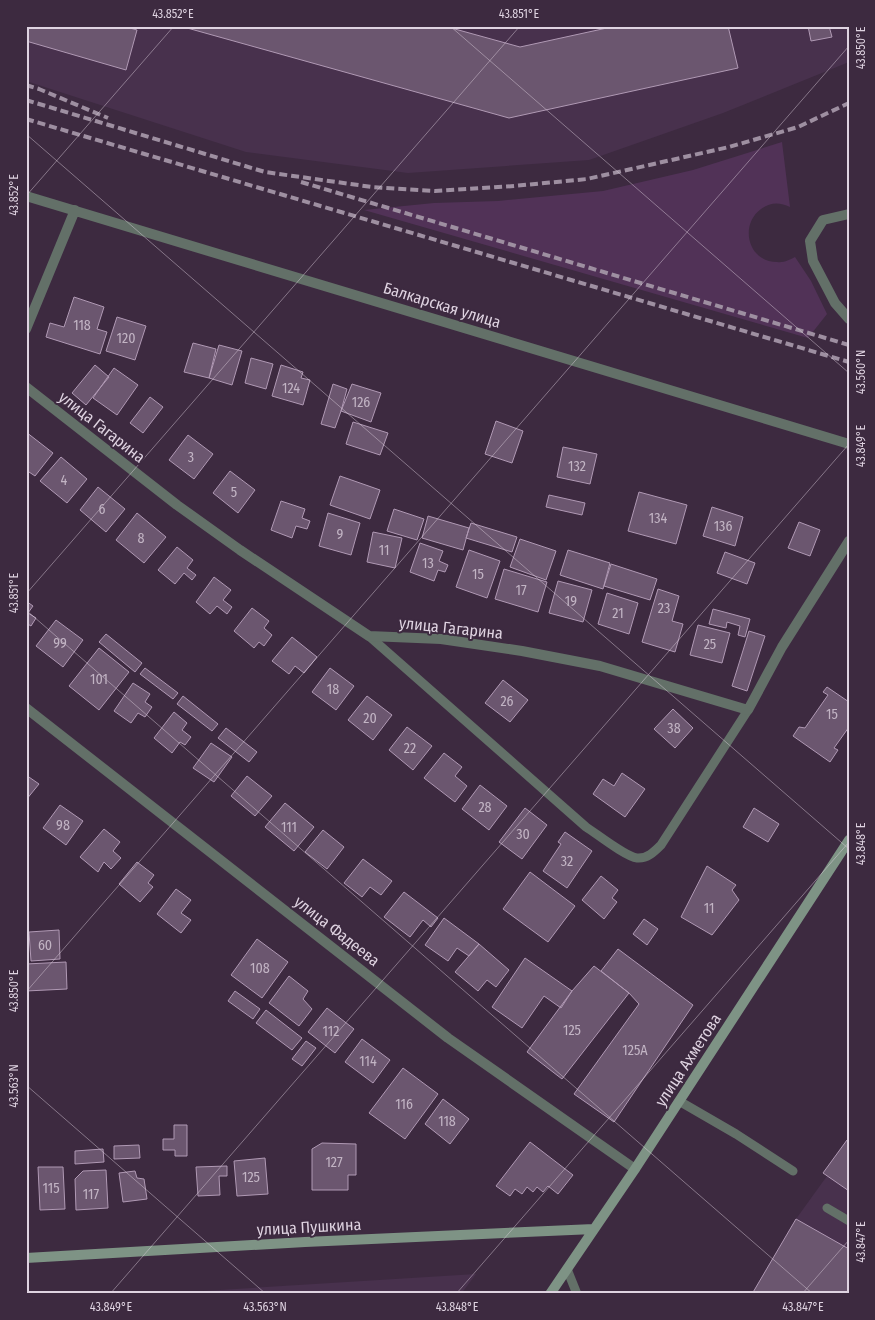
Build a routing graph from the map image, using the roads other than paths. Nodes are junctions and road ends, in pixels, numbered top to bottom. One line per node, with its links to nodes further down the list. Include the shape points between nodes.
1 (26, 196): 2 (street, Балкарская улица)
2 (75, 210): 5 (street); 7 (street, Балкарская улица)
3 (849, 214): 4 (street, via 823,220 810,241 813,261 835,303)
4 (849, 319)
5 (26, 329)
6 (26, 387): 9 (street, улица Гагарина, via 177,505)
7 (849, 444)
8 (849, 541): 11 (street, via 782,647)
9 (370, 636): 11 (street, улица Гагарина, via 441,639 590,664); 11 (lane, via 586,827 637,858 650,855 660,846)
10 (26, 708): 14 (street, улица Фадеева, via 448,1038)
11 (748, 710)
12 (849, 840): 13 (street, улица Ахметова)
13 (678, 1101): 14 (street, улица Ахметова); 15 (lane)
14 (635, 1169): 18 (street, улица Ахметова)
15 (793, 1171)
16 (827, 1208): 17 (lane)
17 (849, 1221)
18 (594, 1229): 19 (street, улица Пушкина); 20 (street, улица Ахметова)
19 (26, 1258)
20 (567, 1269): 21 (street, улица Ахметова); 22 (lane)
21 (550, 1294)
22 (577, 1294)

